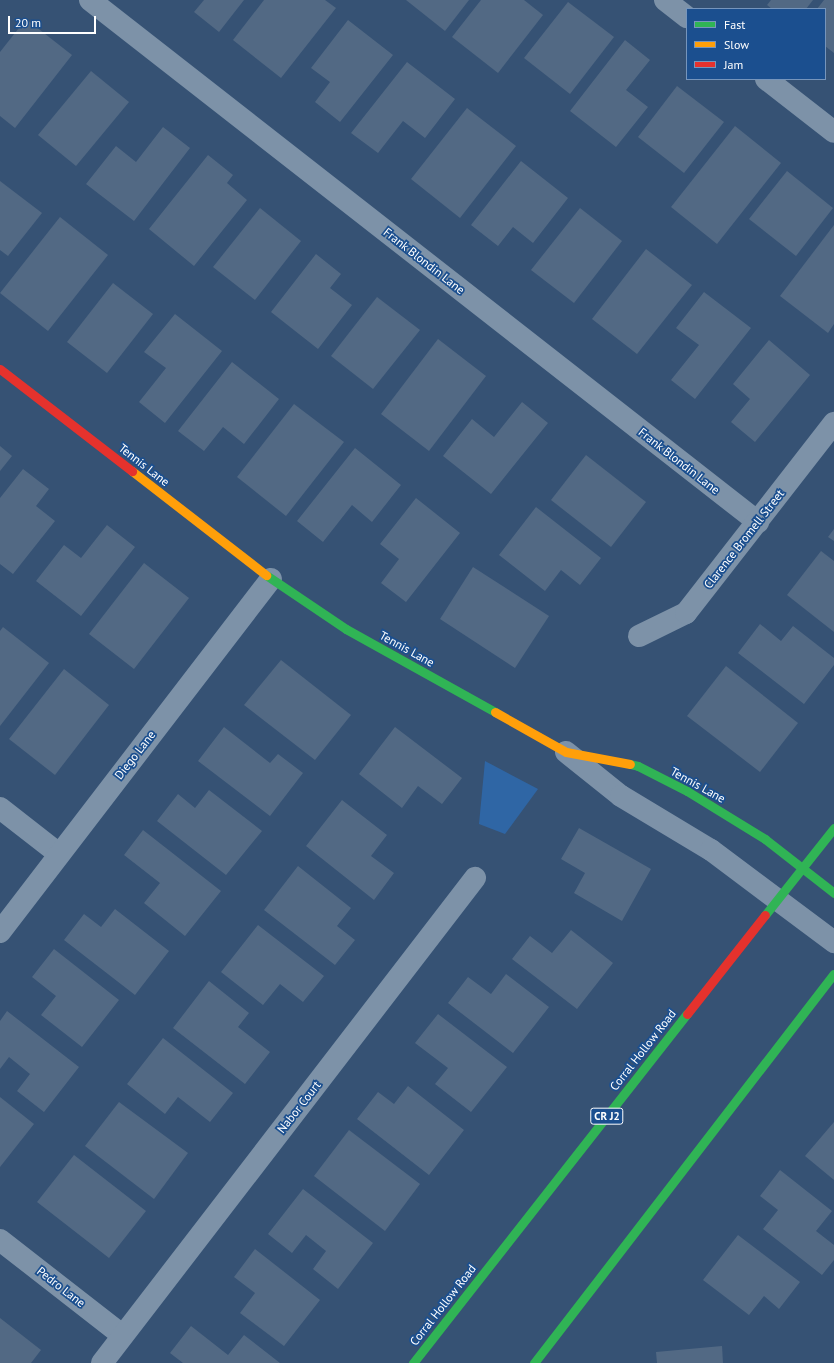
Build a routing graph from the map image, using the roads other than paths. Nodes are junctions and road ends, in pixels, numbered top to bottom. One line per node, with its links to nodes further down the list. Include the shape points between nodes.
1 (90, 0): 8 (street, Frank Blondin Lane)
2 (666, 0): 3 (street)
3 (686, 16)
4 (767, 80): 5 (street)
5 (834, 132)
6 (0, 369): 9 (main road, Tennis Lane)
7 (834, 423): 8 (street, Clarence Bromell Street)
8 (758, 522): 10 (street, Clarence Bromell Street, via 686,613)
9 (271, 579): 11 (main road, Tennis Lane, via 346,629); 14 (street, Diego Lane)
10 (639, 636)
11 (566, 752): 15 (main road, Tennis Lane, via 638,766 734,819); 18 (street, via 621,796 711,850)
12 (0, 808): 14 (street)
13 (834, 828): 15 (main road, Corral Hollow Road / CR J2)
14 (59, 854): 19 (street, Diego Lane)
15 (802, 869): 17 (main road, Tennis Lane); 18 (main road, Corral Hollow Road / CR J2)
16 (475, 878): 23 (street, Nabor Court)
17 (834, 893)
18 (778, 899): 20 (street); 25 (main road, Corral Hollow Road / CR J2)
19 (0, 932)
20 (834, 942)
21 (834, 974): 26 (main road)
22 (0, 1240): 23 (street, Pedro Lane)
23 (122, 1335): 24 (street, Nabor Court)
24 (102, 1363)
25 (412, 1363)
26 (534, 1363)

